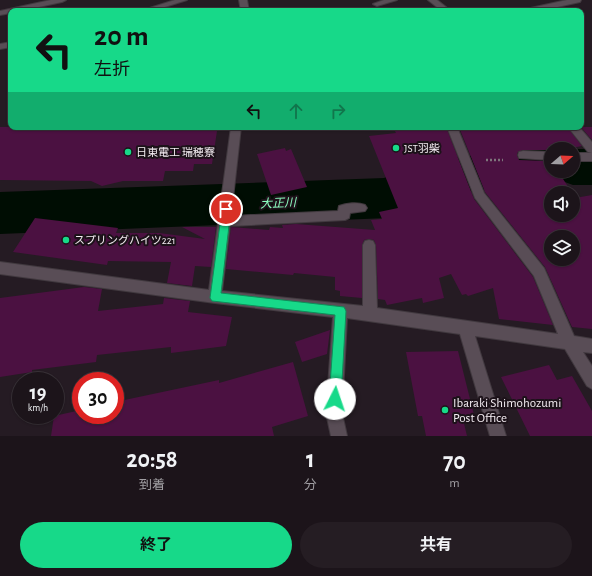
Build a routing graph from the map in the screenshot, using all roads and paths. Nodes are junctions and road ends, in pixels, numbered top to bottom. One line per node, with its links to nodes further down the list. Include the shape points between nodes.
1 (62, 0): 7 (street)
2 (183, 0): 8 (street)
3 (393, 0): 6 (street)
4 (432, 0): 9 (street)
5 (577, 0): 10 (street)
6 (377, 4)
7 (24, 8)
8 (155, 8)
9 (443, 8)
10 (542, 8)
11 (236, 130): 21 (street)
12 (453, 130): 19 (street)
13 (576, 130): 14 (street)
14 (592, 149)
15 (523, 155): 16 (street); 19 (path, via 522,159)
16 (544, 156)
17 (580, 157): 18 (street)
18 (592, 157)
19 (466, 163): 28 (street, via 479,195 539,272)
20 (361, 208): 21 (street, via 343,209 345,215)
21 (225, 221): 24 (street)
22 (369, 245): 26 (street)
23 (0, 268): 24 (street)
24 (215, 298): 25 (street)
25 (340, 311): 26 (street); 31 (street, via 334,413)
26 (370, 314): 27 (street)
27 (465, 327): 28 (street); 32 (street)
28 (569, 342): 29 (street); 30 (street)
29 (592, 346)
30 (592, 381)
31 (339, 436)
32 (498, 436)

